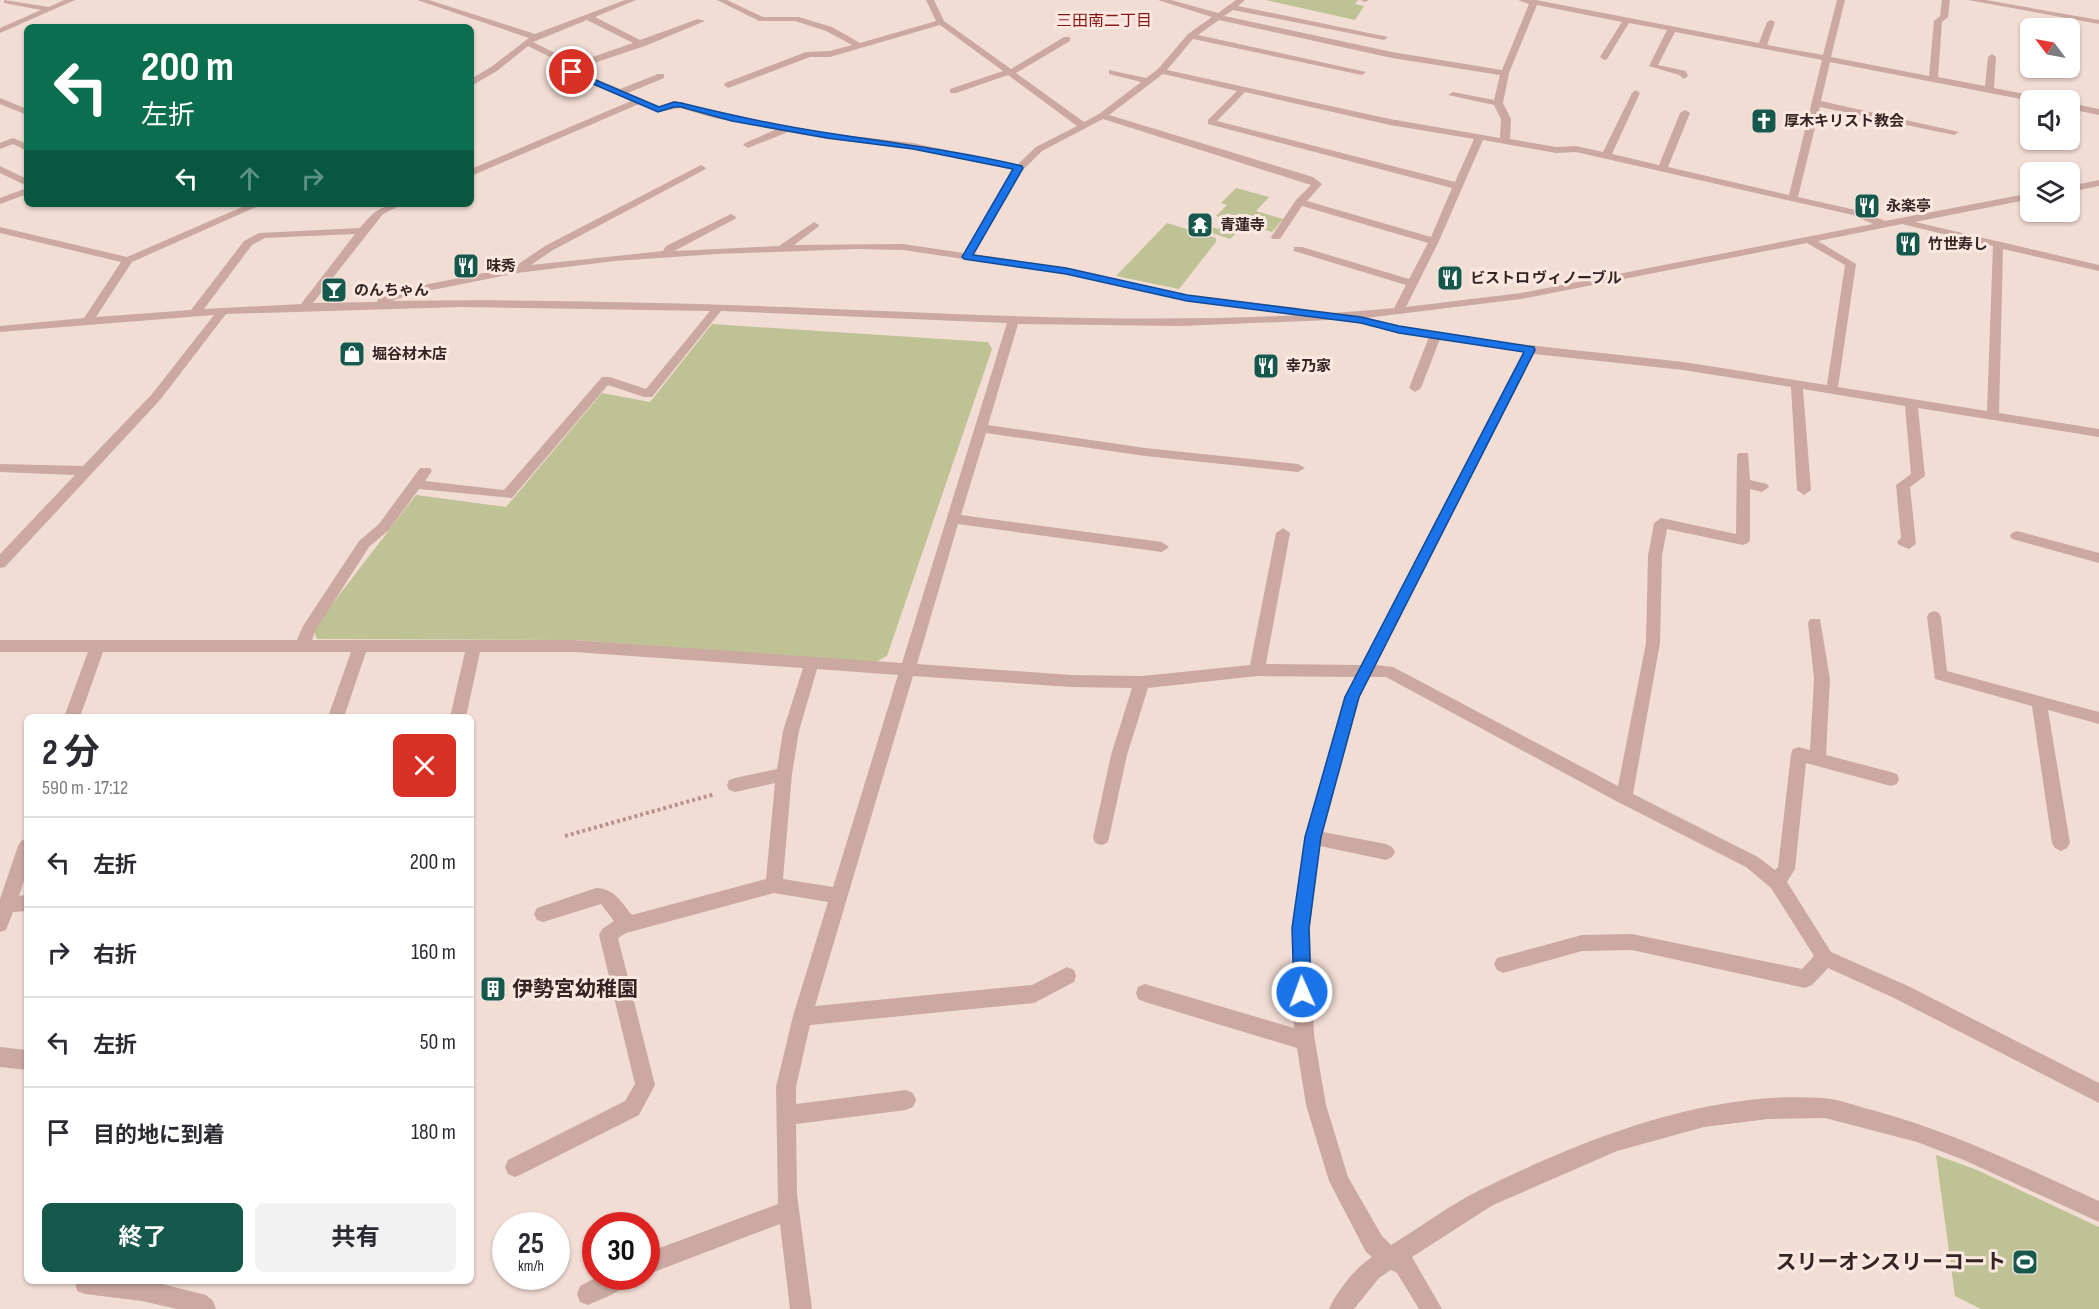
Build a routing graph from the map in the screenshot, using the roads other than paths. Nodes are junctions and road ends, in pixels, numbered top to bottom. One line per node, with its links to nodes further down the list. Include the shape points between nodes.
1 (70, 0): 16 (street)
2 (421, 0): 32 (street)
3 (632, 0): 18 (street)
4 (721, 0): 25 (street, via 762,19 796,19)
5 (930, 0): 22 (street)
6 (1162, 0): 19 (street)
7 (1241, 0): 15 (street)
8 (1522, 0): 14 (street)
9 (1582, 0): 17 (street)
10 (1841, 0): 38 (street)
11 (1946, 0): 47 (street, via 1944,17 1938,21)
12 (1972, 0): 24 (street)
13 (7, 1): 16 (street)
14 (1534, 2): 17 (street); 44 (street)
15 (1232, 7): 19 (street); 30 (street, via 1332,31)
16 (49, 9): 27 (street)
17 (1579, 11): 20 (street)
18 (588, 17): 32 (street); 33 (street)
19 (1218, 17): 29 (street); 44 (street, via 1392,55)
20 (1627, 20): 26 (street); 36 (street)
21 (701, 21): 33 (street)
22 (941, 22): 34 (street); 41 (street)
23 (1771, 22): 35 (street)
24 (2097, 23)
25 (821, 26): 28 (street); 34 (street)
26 (1672, 29): 35 (street); 46 (street, via 1653,66)
27 (0, 31)
28 (811, 32)
29 (1191, 36): 40 (street); 43 (street, via 1276,58)
30 (1384, 37)
31 (1067, 39): 41 (street)
32 (532, 40): 39 (street); 48 (street)
33 (642, 44): 39 (street)
34 (858, 45): 50 (street, via 828,56 809,54)
35 (1762, 46): 38 (street)
36 (1604, 57)
37 (1992, 57): 52 (street)
38 (1826, 59): 47 (street); 61 (street)
39 (575, 66): 54 (street, via 572,72)
40 (1161, 71): 49 (street); 51 (street)
41 (1009, 72): 53 (street); 67 (street)
42 (1112, 72): 49 (street)
43 (1362, 72)
44 (1505, 73): 60 (street)
45 (661, 76): 54 (street)
46 (1684, 76)
47 (1933, 80): 52 (street)
48 (474, 81)
49 (1147, 81): 66 (street)
50 (728, 85)
51 (1244, 88): 71 (street); 85 (street, via 1211,122)
52 (1989, 90): 57 (street)
53 (953, 91)
54 (619, 93): 59 (street)
55 (1636, 93): 77 (street)
56 (1454, 95): 60 (street)
57 (2020, 96)
58 (0, 100): 63 (street)
59 (638, 101): 68 (street, via 658,110 674,104); 82 (street)
60 (1498, 102): 73 (street, via 1506,119)
61 (1816, 103): 69 (street, via 1905,125); 88 (street)
62 (2080, 108): 65 (street)
63 (24, 111)
64 (1685, 112): 80 (street)
65 (2099, 112)
66 (1102, 116): 67 (street); 91 (street, via 1317,184)
67 (1083, 126): 79 (street, via 1039,149)
68 (788, 128): 74 (street); 79 (street, via 913,146)
69 (1954, 132)
70 (24, 137): 72 (street)
71 (1479, 138): 73 (street); 85 (street)
72 (14, 141): 75 (street); 76 (street)
73 (1505, 142): 77 (street)
74 (748, 145)
75 (0, 146)
76 (24, 146)
77 (1607, 155): 80 (street)
78 (701, 168): 110 (street, via 549,248)
79 (1019, 168): 107 (street)
80 (1662, 168): 88 (street)
81 (0, 169): 83 (street)
82 (474, 172)
83 (24, 181)
84 (2099, 183): 86 (street)
85 (1456, 186): 102 (street)
86 (2080, 187)
87 (24, 191): 90 (street)
88 (1793, 198): 97 (street, via 1856,213)
89 (2020, 198): 95 (street)
90 (0, 201)
91 (1300, 202): 100 (street); 102 (street)
92 (251, 207): 108 (street)
93 (391, 207): 99 (street, via 379,212)
94 (731, 217): 106 (street, via 670,248)
95 (1901, 221): 97 (street); 103 (street)
96 (814, 225): 104 (street)
97 (1885, 225): 101 (street)
98 (0, 230): 108 (street)
99 (363, 231): 113 (street); 117 (street, via 263,235 248,243)
100 (1276, 237)
101 (1809, 240): 116 (street, via 1521,296); 126 (street, via 1851,264)
102 (1434, 241): 111 (street)
103 (1998, 244): 109 (street); 128 (street)
104 (783, 248): 106 (street); 107 (street, via 903,247)
105 (1299, 249): 111 (street)
106 (667, 255): 110 (street)
107 (967, 257): 118 (street, via 1066,271 1187,298)
108 (128, 260): 120 (street)
109 (2099, 268)
110 (517, 270): 112 (street, via 409,291)
111 (1413, 284): 116 (street)
112 (374, 305): 113 (street); 114 (street)
113 (304, 307): 115 (street)
114 (718, 308): 119 (street); 137 (street, via 648,394 606,380 507,495)
115 (222, 312): 117 (street); 134 (street, via 156,397)
116 (1398, 312): 118 (street)
117 (194, 314): 120 (street)
118 (1329, 317): 119 (street, via 1203,322); 122 (street)
119 (1014, 319): 129 (street)
120 (88, 321): 121 (street)
121 (0, 329)
122 (1436, 334): 123 (street); 125 (street)
123 (1530, 350): 124 (street); 159 (street)
124 (1797, 383): 126 (street); 139 (street)
125 (1415, 388)
126 (1832, 389): 127 (street)
127 (1911, 402): 128 (street); 144 (street, via 1918,476 1903,485 1909,544)
128 (1993, 415): 130 (street)
129 (981, 428): 133 (street, via 1145,452); 140 (street)
130 (2099, 433)
131 (1743, 456): 136 (street)
132 (0, 468): 134 (street)
133 (1298, 468)
134 (86, 471): 148 (street)
135 (425, 471): 137 (street)
136 (1743, 483): 138 (street); 143 (street)
137 (414, 484): 152 (street, via 384,527 364,544 308,630)
138 (1762, 487)
139 (1804, 490)
140 (954, 519): 146 (street); 157 (street)
141 (1283, 533): 158 (street)
142 (2017, 536): 147 (street)
143 (1743, 540): 145 (street); 170 (street, via 1661,523 1655,556 1653,643)
144 (1904, 542)
145 (1759, 544)
146 (1162, 547)
147 (2099, 558)
148 (0, 563)
149 (1934, 617): 161 (street, via 1940,675)
150 (1815, 623): 166 (street, via 1822,679)
151 (0, 646): 153 (street)
152 (302, 646): 153 (street); 154 (street)
153 (97, 647): 162 (street)
154 (360, 647): 155 (street); 163 (street)
155 (474, 647): 156 (street, via 574,646); 164 (street)
156 (812, 662): 157 (street); 167 (street, via 791,732)
157 (908, 669): 160 (street); 178 (street)
158 (1257, 670): 159 (street); 160 (street)
159 (1367, 671): 170 (street, via 1388,671); 171 (street, via 1352,697)
160 (1142, 682): 172 (street, via 1119,755)
161 (2039, 703): 165 (street); 173 (street)
162 (73, 714)
163 (337, 714)
164 (459, 714)
165 (2099, 718)
166 (1818, 758): 168 (street); 176 (street, via 1799,754 1786,869)
167 (784, 774): 169 (street); 177 (street)
168 (1891, 778)
169 (735, 785)
170 (1624, 797): 176 (street, via 1752,861)
171 (1313, 837): 174 (street); 189 (street, via 1300,928)
172 (1101, 838)
173 (2061, 843)
174 (1386, 852)
175 (24, 854): 180 (street)
176 (1777, 882): 184 (street)
177 (774, 885): 178 (street); 183 (street)
178 (839, 896): 188 (street)
179 (24, 903): 180 (street)
180 (6, 905): 182 (street)
181 (543, 914): 183 (street, via 604,896)
182 (0, 924)
183 (628, 924): 195 (street, via 608,935 645,1085 632,1108)
184 (1825, 958): 185 (street, via 1805,979 1632,942 1582,943); 192 (street, via 1901,992)
185 (1503, 964)
186 (1067, 976): 188 (street, via 1034,994)
187 (1145, 993): 189 (street)
188 (802, 1016): 194 (street, via 786,1087)
189 (1305, 1041): 199 (street, via 1316,1104 1339,1181 1374,1245)
190 (0, 1057): 191 (street)
191 (24, 1059)
192 (2099, 1093)
193 (906, 1100): 194 (street)
194 (787, 1115): 196 (street)
195 (515, 1167)
196 (789, 1210): 198 (street); 204 (street)
197 (2099, 1212): 199 (street, via 1917,1132 1825,1108 1768,1109 1704,1117 1616,1141 1486,1198)
198 (660, 1257)
199 (1389, 1257): 205 (street, via 1371,1270); 206 (street, via 1405,1265)
200 (93, 1284): 203 (street, via 142,1290 198,1303)
201 (596, 1290): 202 (street)
202 (588, 1294)
203 (205, 1309)
204 (801, 1309)
205 (1340, 1309)
206 (1431, 1309)

